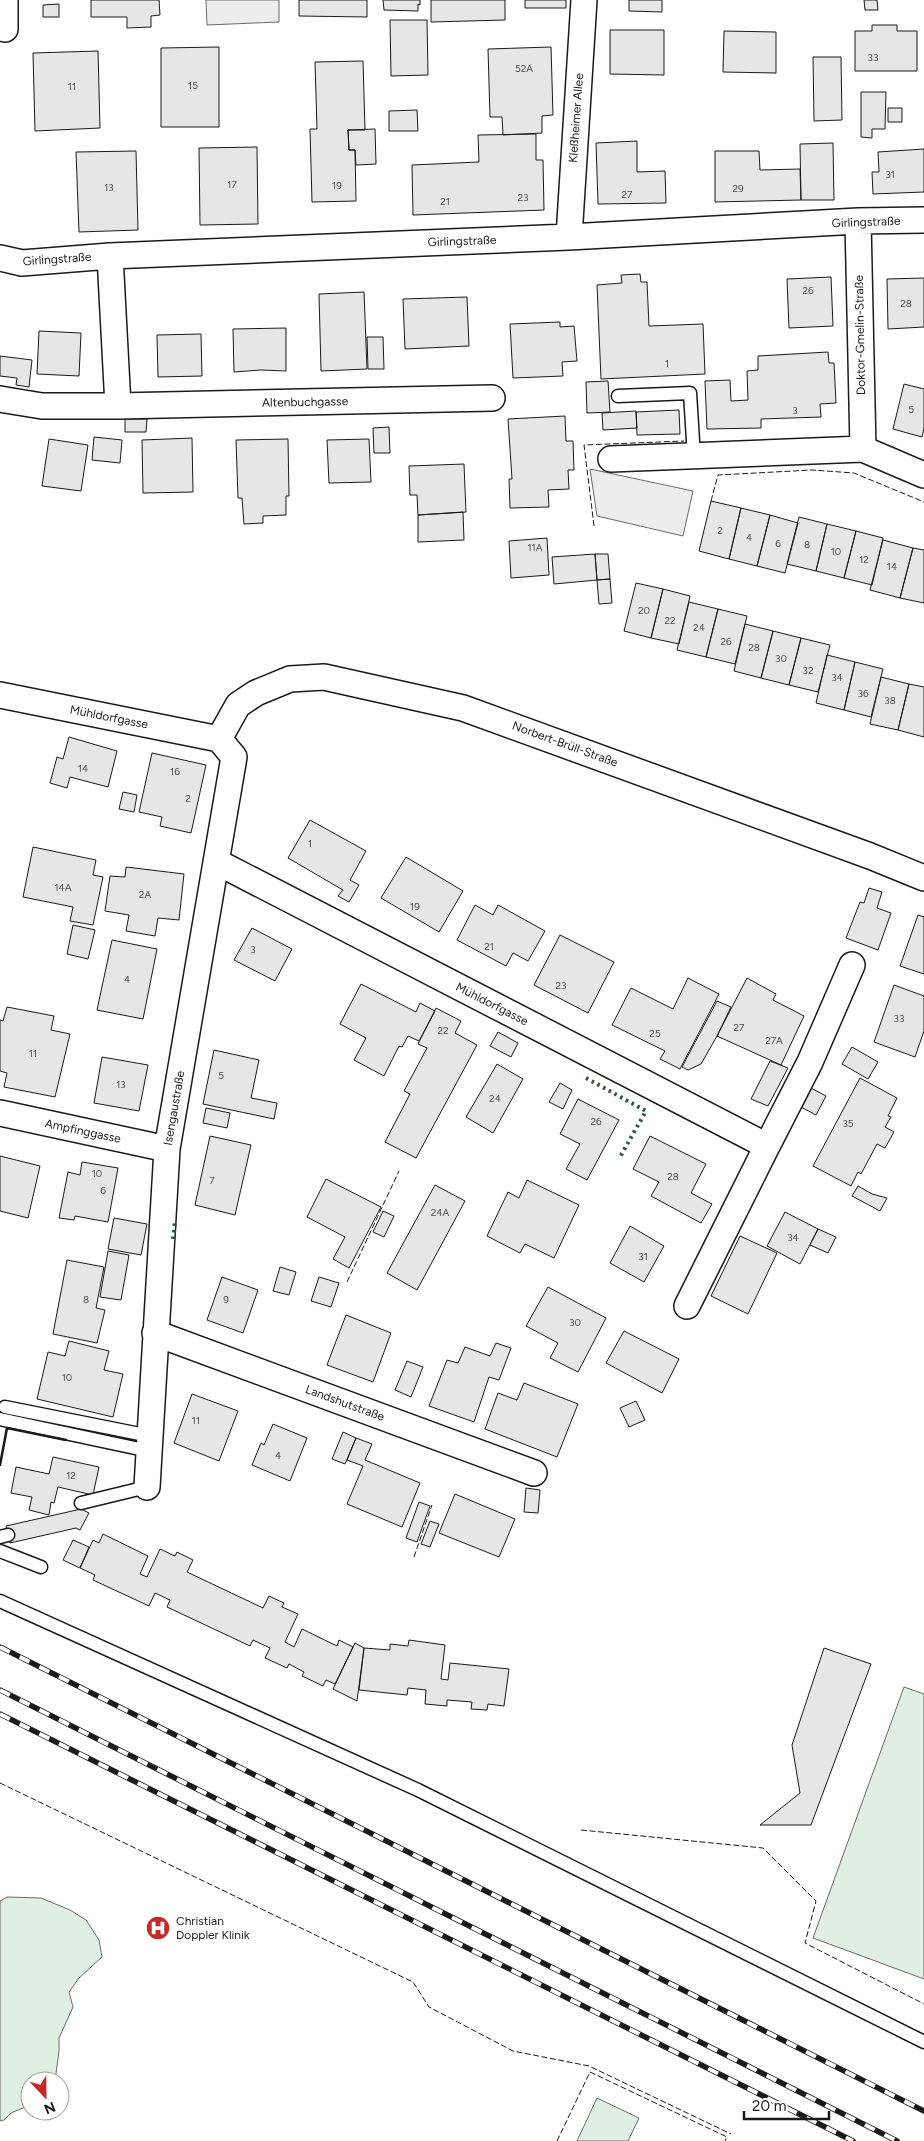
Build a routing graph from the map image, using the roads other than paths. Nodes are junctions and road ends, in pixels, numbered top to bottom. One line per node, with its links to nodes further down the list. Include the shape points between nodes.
1 (5, 0): 3 (street)
2 (584, 0): 6 (street, Kleßheimer Allee)
3 (6, 29)
4 (924, 220): 5 (street, Girlingstraße)
5 (858, 221): 6 (street, Girlingstraße); 13 (street, Doktor-Gmelin-Straße)
6 (569, 237): 7 (street, Girlingstraße)
7 (110, 256): 8 (street, Girlingstraße, via 22,263); 12 (street)
8 (0, 258)
9 (618, 396): 14 (lane, via 690,393)
10 (492, 398): 12 (street, Altenbuchgasse)
11 (0, 399): 12 (street, Altenbuchgasse, via 42,406)
12 (118, 406)
13 (863, 449): 14 (street); 16 (street)
14 (694, 457): 15 (street)
15 (611, 459)
16 (924, 475)
17 (0, 695): 18 (street, Mühldorfgasse)
18 (219, 739): 19 (street, Isengaustraße, via 234,758); 20 (street, Norbert-Brüll-Straße, via 238,705 256,693 290,679 324,676 464,708)
19 (217, 862): 23 (street, Mühldorfgasse); 24 (street, Isengaustraße)
20 (924, 878)
21 (852, 965): 23 (street, via 810,1062)
22 (0, 1113): 24 (street, Ampfinggasse)
23 (767, 1146): 25 (street)
24 (167, 1149): 26 (street, Isengaustraße)
25 (687, 1306)
26 (155, 1333): 28 (street, Isengaustraße); 29 (street, Landshutstraße)
27 (3, 1413): 28 (lane)
28 (150, 1444): 30 (street, Isengaustraße)
29 (534, 1473)
30 (147, 1486): 31 (lane)
31 (81, 1503)
32 (0, 1551): 33 (lane)
33 (41, 1567)
34 (0, 1601): 35 (lane, via 418,1790)
35 (924, 2042)

